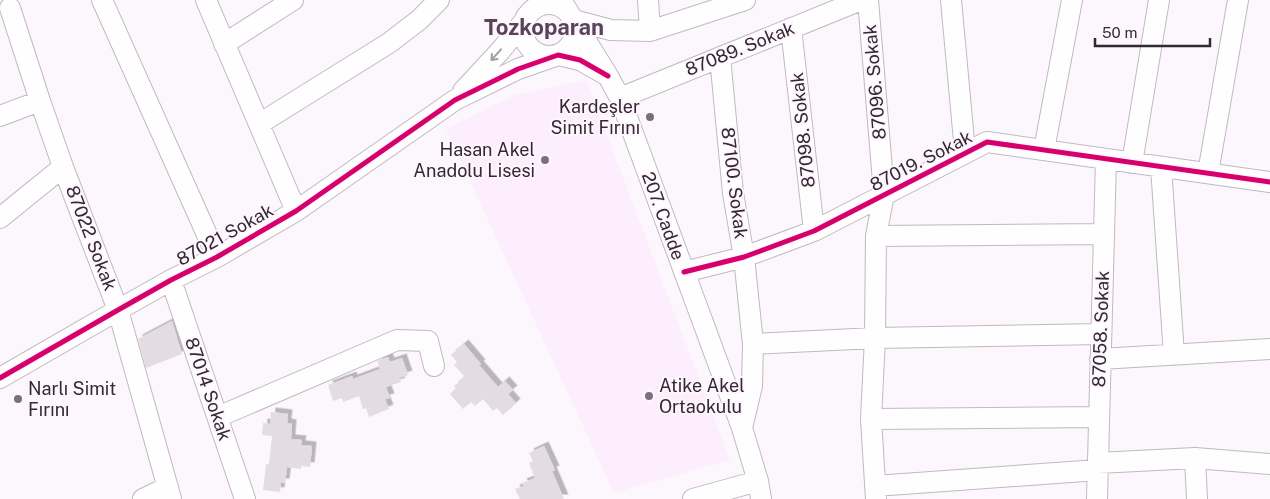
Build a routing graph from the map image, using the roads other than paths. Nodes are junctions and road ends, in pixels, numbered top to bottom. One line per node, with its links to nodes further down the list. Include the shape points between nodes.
1 (102, 0): 44 (street)
2 (206, 0): 21 (street)
3 (293, 0): 21 (street)
4 (439, 0): 29 (street, via 389,43)
5 (532, 0): 17 (street)
6 (561, 0): 18 (street)
7 (648, 0): 20 (street)
8 (745, 0): 15 (street)
9 (861, 0): 19 (street, 87089. Sokak)
10 (868, 0): 38 (street, 87096. Sokak)
11 (951, 0): 31 (street)
12 (1072, 0): 30 (street)
13 (1159, 0): 33 (street)
14 (1238, 0): 36 (street)
15 (713, 5): 20 (street)
16 (10, 6): 27 (street, 87022 Sokak)
17 (525, 20): 18 (street, via 536,8 553,5 562,7); 22 (street, via 523,28 527,45 541,55); 26 (street, one-way to 26)
18 (573, 20): 20 (street, via 612,30); 22 (street, via 575,37 571,45); 24 (street, 207. Cadde)
19 (792, 28): 23 (street, 87089. Sokak); 41 (street, 87098. Sokak)
20 (650, 31)
21 (224, 44): 29 (street)
22 (558, 55): 24 (street, via 580,60); 26 (street, via 518,69)
23 (720, 58): 25 (street, 87089. Sokak); 45 (street, 87100. Sokak, via 733,193)
24 (608, 76): 25 (street, 207. Cadde)
25 (620, 98): 46 (street, 207. Cadde)
26 (455, 100): 39 (street, 87021 Sokak)
27 (40, 101): 28 (street); 34 (street, 87022 Sokak)
28 (0, 116)
29 (259, 124): 39 (street)
30 (1044, 150): 31 (street, 87019. Sokak, via 987,142); 32 (street, 87019. Sokak)
31 (965, 152): 38 (street, 87019. Sokak)
32 (1106, 159): 33 (street, 87019. Sokak); 42 (street, 87058. Sokak)
33 (1132, 163): 35 (street, 87019. Sokak)
34 (64, 167): 40 (street); 48 (street, 87022 Sokak)
35 (1161, 167): 36 (street, 87019. Sokak); 53 (street)
36 (1208, 173): 37 (street, 87019. Sokak)
37 (1270, 182)
38 (884, 194): 41 (street, 87019. Sokak); 43 (street, 87096. Sokak)
39 (296, 211): 44 (street, 87021 Sokak)
40 (0, 218)
41 (814, 231): 45 (street, 87019. Sokak)
42 (1104, 234): 43 (street); 49 (street, 87058. Sokak)
43 (876, 236): 50 (street, 87096. Sokak)
44 (217, 257): 47 (street, 87021 Sokak)
45 (744, 257): 46 (street, 87019. Sokak); 51 (street, 87100. Sokak)
46 (684, 272): 60 (street, 207. Cadde)
47 (171, 280): 48 (street, 87021 Sokak); 57 (street, 87014 Sokak)
48 (118, 310): 56 (street, 87021 Sokak); 66 (street, 87022 Sokak)
49 (1101, 334): 50 (street); 54 (street, 87058. Sokak)
50 (875, 338): 51 (street); 59 (street, 87096. Sokak)
51 (753, 344): 60 (street, 87100. Sokak, via 752,386)
52 (1270, 349): 53 (street)
53 (1174, 355): 54 (street)
54 (1100, 359): 58 (street, 87058. Sokak)
55 (434, 366): 57 (street, via 428,341 397,340)
56 (0, 378)
57 (217, 416): 68 (street, 87014 Sokak)
58 (1099, 417): 59 (street); 63 (street, 87058. Sokak)
59 (871, 419): 65 (street, 87096. Sokak)
60 (742, 428): 64 (street, 207. Cadde)
61 (1195, 458): 62 (street); 63 (street); 71 (street)
62 (1270, 464)
63 (1098, 466): 65 (street); 70 (street, 87058. Sokak)
64 (760, 490): 69 (street)
65 (875, 492)
66 (170, 493): 67 (street)
67 (143, 499)
68 (245, 499)
69 (693, 499)
70 (1097, 499)
71 (1197, 499)

